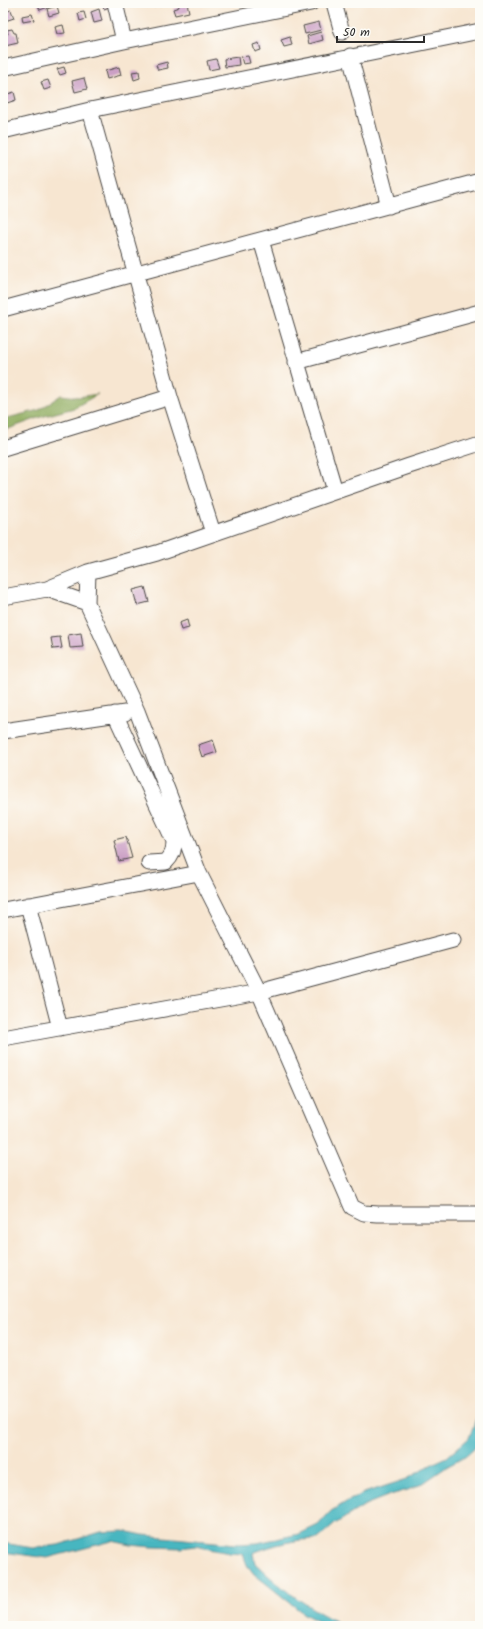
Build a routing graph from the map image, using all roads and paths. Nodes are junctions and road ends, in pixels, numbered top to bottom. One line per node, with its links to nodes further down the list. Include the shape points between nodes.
1 (115, 3): 6 (street)
2 (311, 3): 6 (street)
3 (336, 3): 5 (street)
4 (480, 31): 7 (street)
5 (342, 32)
6 (124, 41): 8 (street)
7 (350, 56): 9 (street); 12 (street)
8 (3, 68)
9 (90, 110): 10 (street); 14 (street)
10 (3, 131)
11 (480, 181): 12 (street)
12 (389, 206): 13 (street)
13 (260, 240): 14 (street); 17 (street)
14 (136, 274): 15 (street); 18 (street)
15 (3, 309)
16 (480, 312): 17 (street)
17 (296, 362): 21 (street)
18 (170, 398): 20 (street); 22 (street)
19 (480, 443): 21 (street)
20 (3, 448)
21 (335, 491): 22 (street)
22 (213, 533): 23 (street, via 157,553)
23 (88, 572): 24 (street); 26 (street)
24 (47, 588): 25 (street); 26 (street)
25 (3, 597)
26 (87, 602): 27 (street)
27 (137, 711): 28 (street); 31 (street)
28 (115, 714): 29 (street); 30 (street, via 174,841 174,849 166,862)
29 (3, 731)
30 (149, 863)
31 (199, 873): 32 (street); 35 (street)
32 (28, 906): 33 (street); 36 (street)
33 (3, 910)
34 (453, 940): 35 (street)
35 (259, 992): 36 (street); 38 (street, via 352,1207 364,1213 378,1214)
36 (60, 1028): 37 (street)
37 (3, 1038)
38 (480, 1214)

